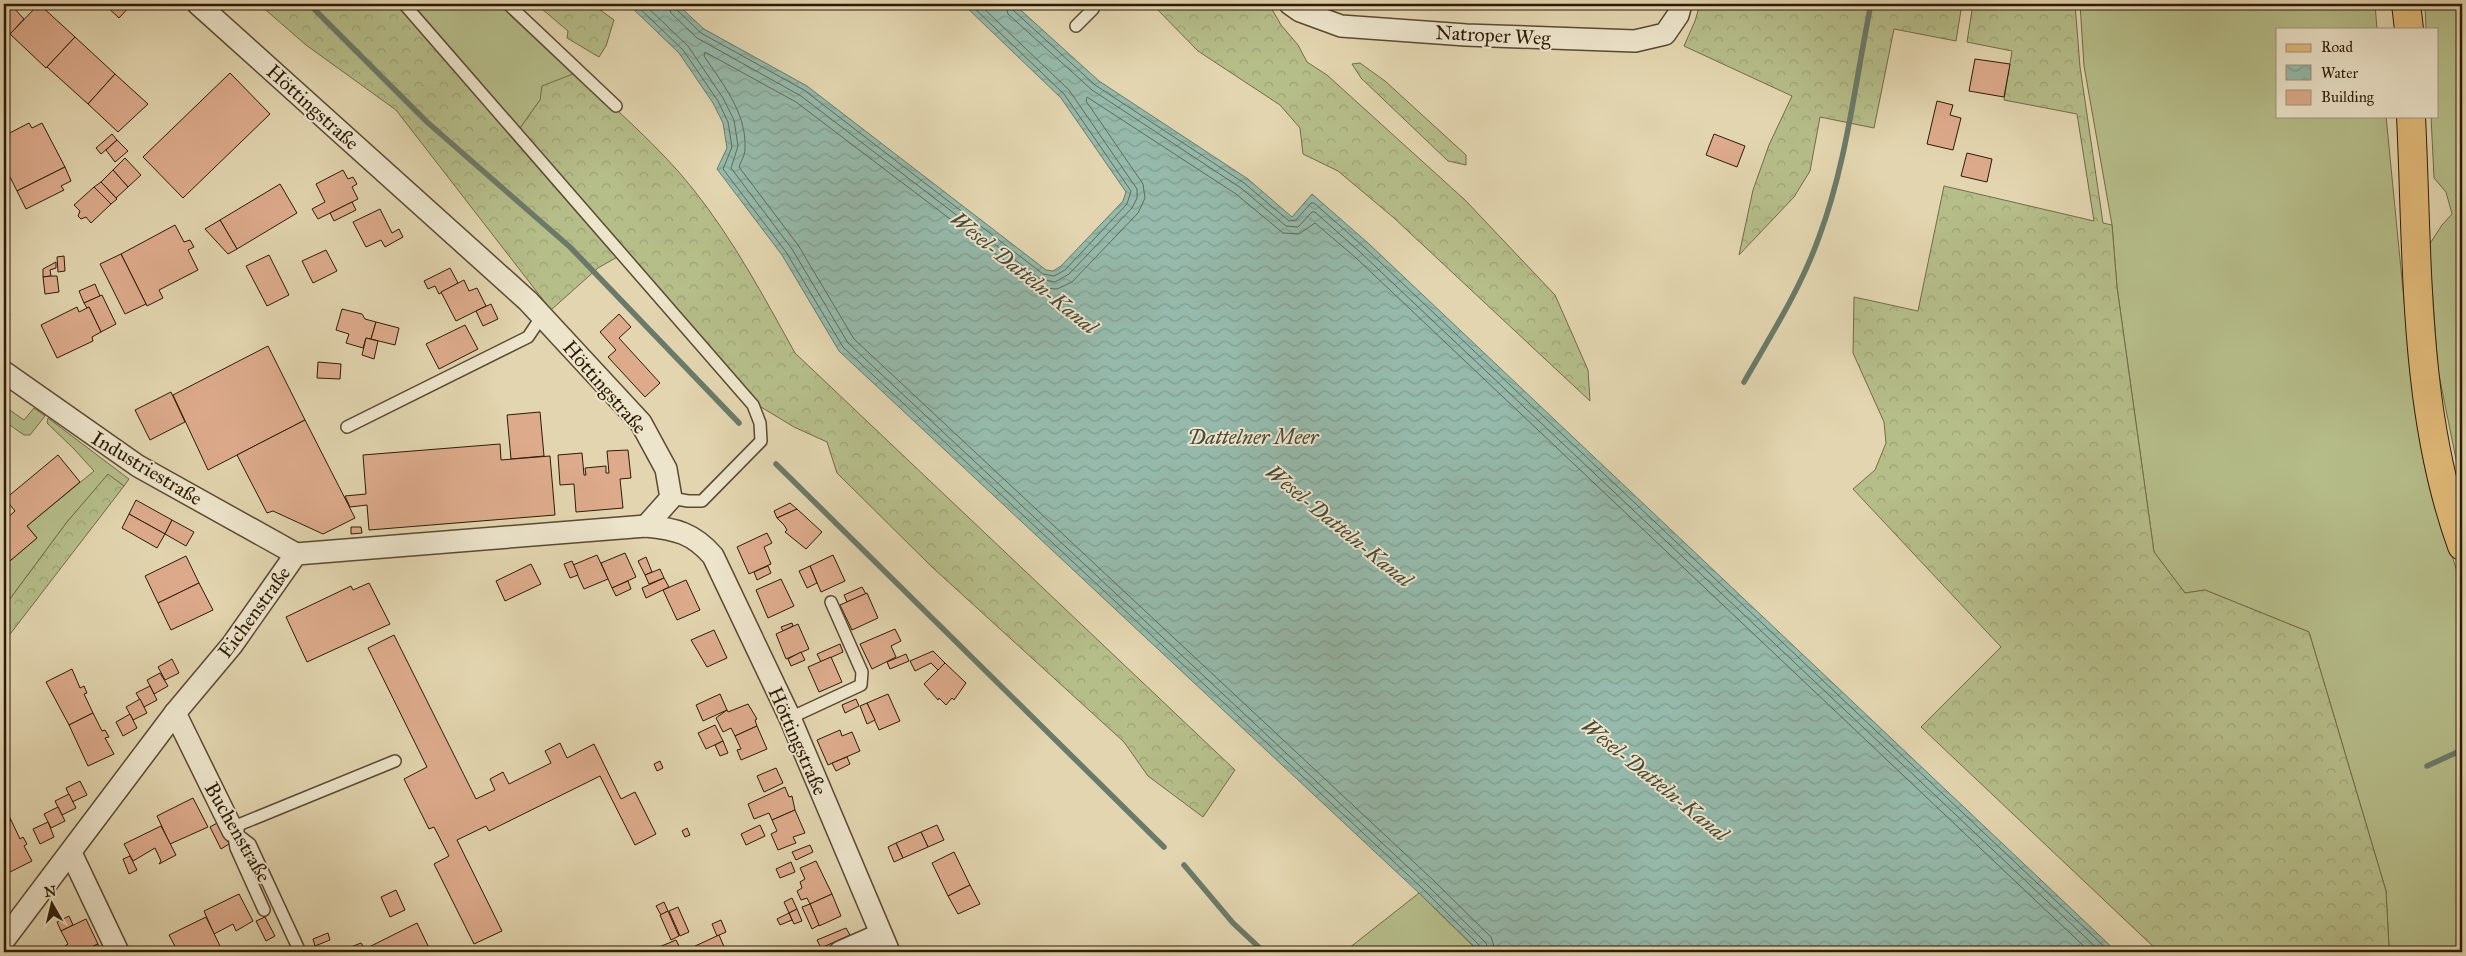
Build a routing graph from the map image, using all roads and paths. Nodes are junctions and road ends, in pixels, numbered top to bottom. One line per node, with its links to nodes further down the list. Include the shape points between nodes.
1 (198, 4): 12 (street, Höttingstraße)
2 (404, 4): 15 (lane, via 753,405 762,441 702,501)
3 (508, 4): 10 (lane)
4 (1088, 4): 8 (lane, via 1093,9)
5 (1290, 4): 6 (street, Natroper Weg, via 1341,26 1466,35 1635,41 1666,34)
6 (1681, 4)
7 (2406, 4): 9 (main road)
8 (1076, 26)
9 (2409, 28)
10 (616, 106)
11 (2410, 118): 17 (main road, via 2423,375 2436,458)
12 (542, 316): 14 (lane, via 528,337); 15 (street, Höttingstraße, via 641,423 666,469)
13 (4, 372): 18 (street, Industriestraße, via 138,466)
14 (347, 427)
15 (671, 498): 16 (street)
16 (646, 526): 18 (street, Eichenstraße); 21 (street, Höttingstraße, via 673,529 700,541 713,556)
17 (2462, 546)
18 (296, 554): 20 (street, Eichenstraße, via 232,644)
19 (832, 602): 21 (lane, via 862,672 861,685)
20 (175, 713): 23 (street, Buchenstraße); 24 (street, Eichenstraße)
21 (790, 718): 27 (street, Höttingstraße)
22 (395, 762): 23 (lane)
23 (232, 829): 25 (lane, via 236,848); 30 (lane, Buchenstraße, via 250,844)
24 (71, 853): 26 (street, Eichenstraße); 29 (street)
25 (264, 910)
26 (4, 940): 28 (street, Eichenstraße)
27 (885, 943): 31 (street)
28 (10, 952)
29 (118, 952)
30 (300, 952)
31 (840, 952)

